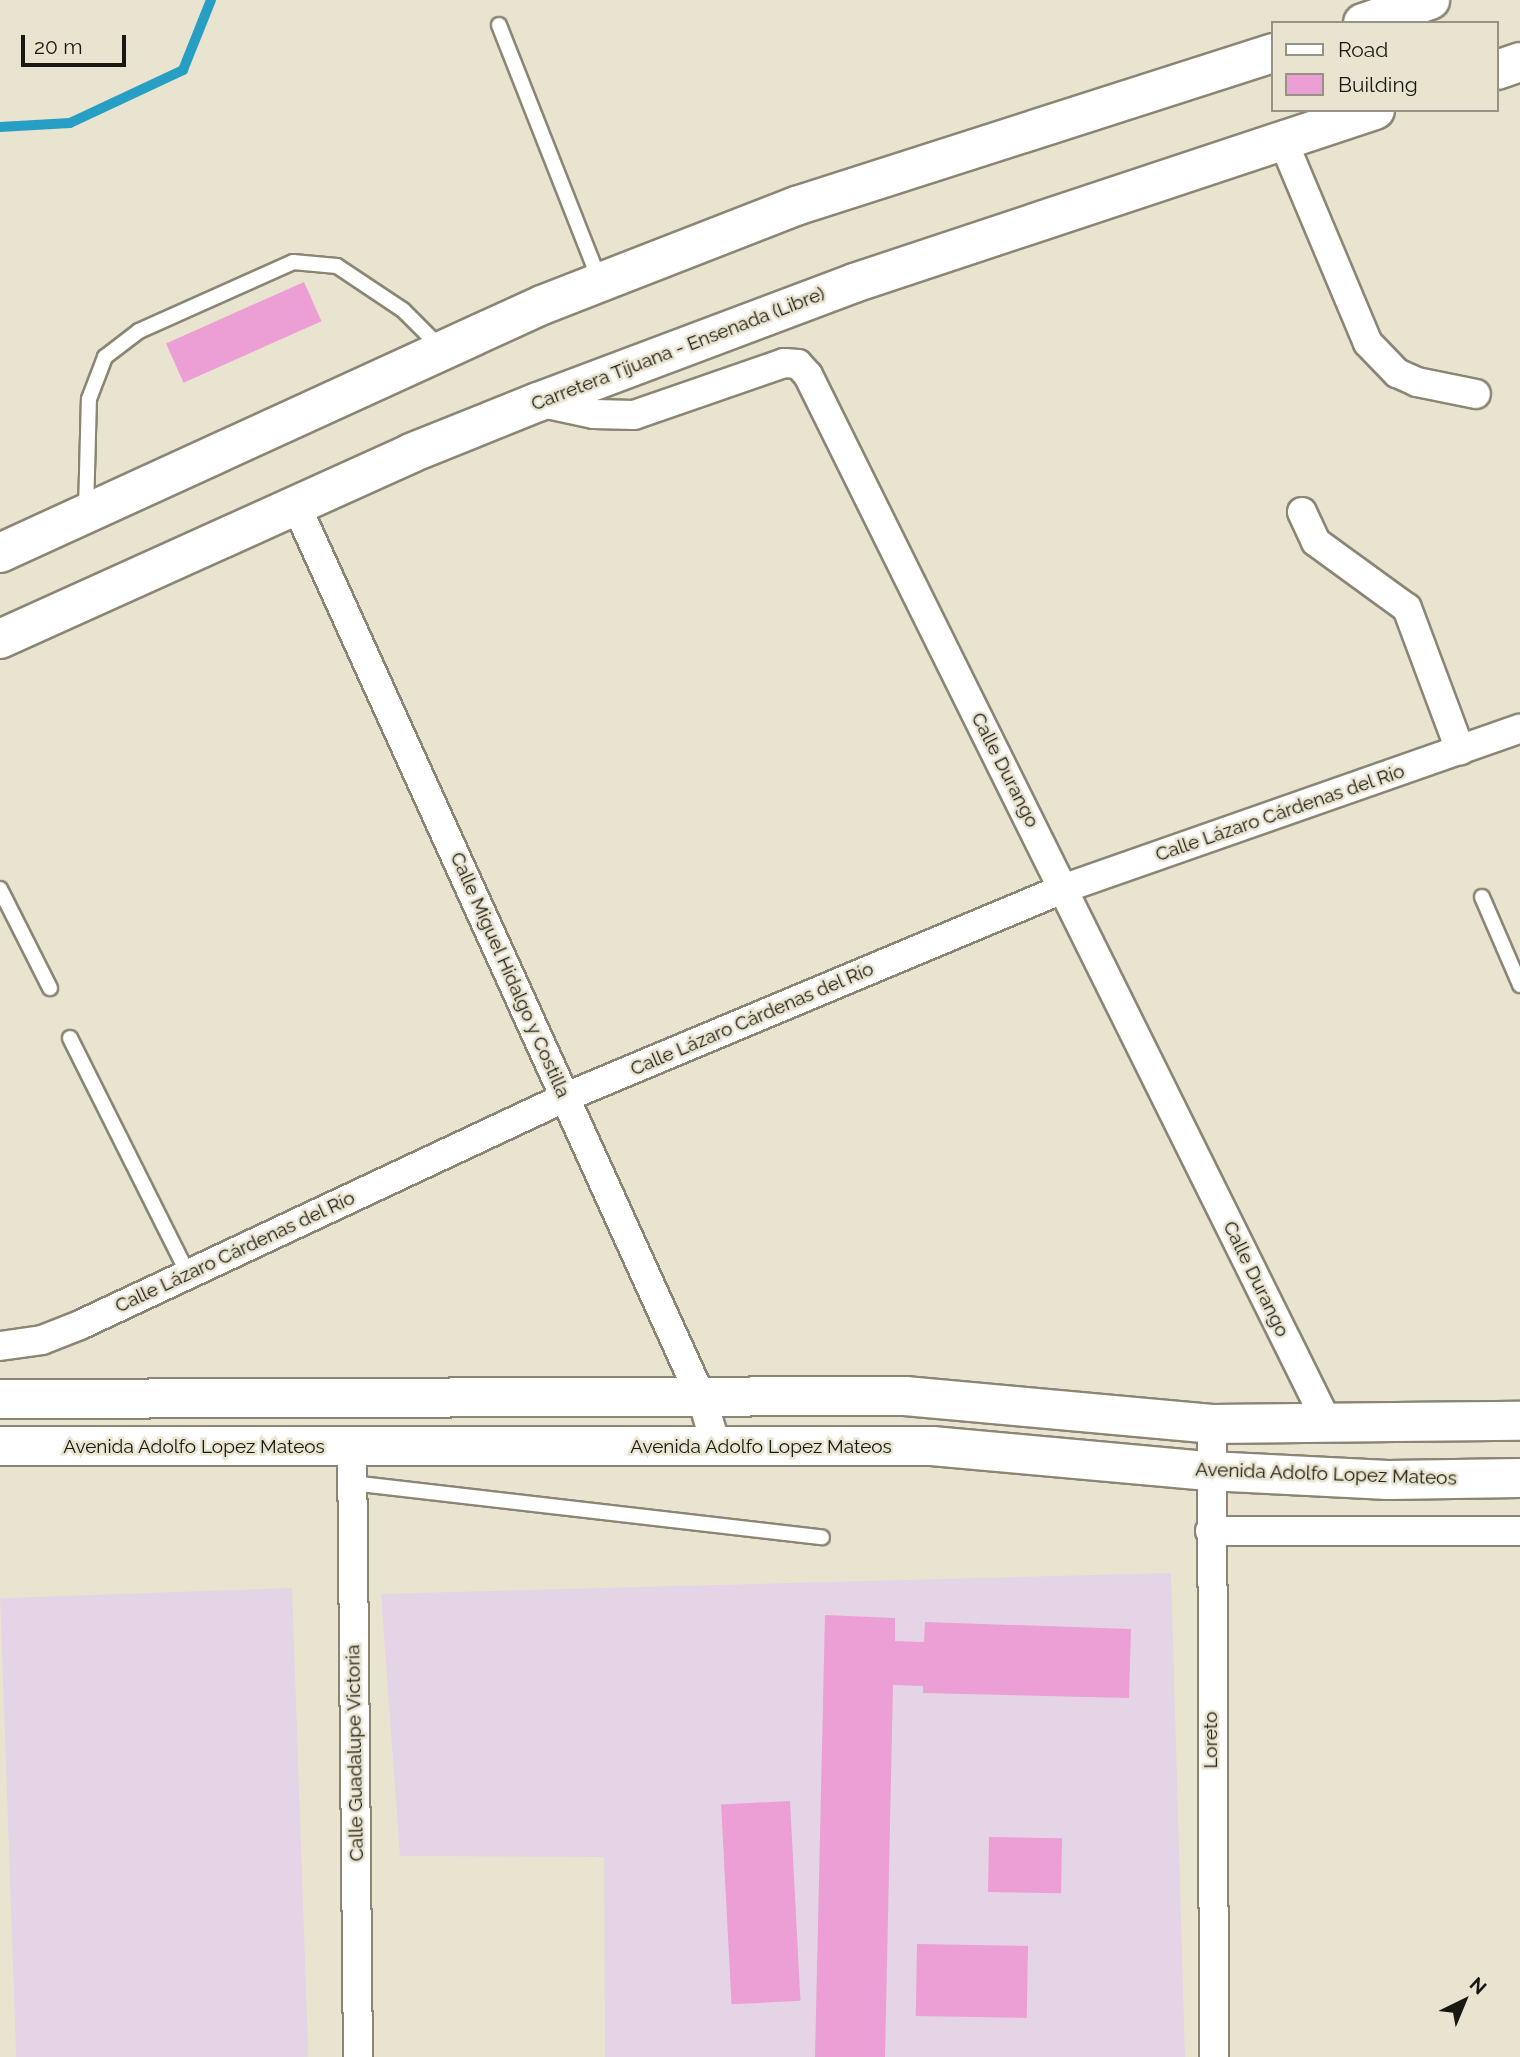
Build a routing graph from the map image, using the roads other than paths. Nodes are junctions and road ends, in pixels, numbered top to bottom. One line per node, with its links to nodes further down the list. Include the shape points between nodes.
1 (1430, 0): 2 (main road)
2 (1369, 21)
3 (499, 25): 9 (lane)
4 (1272, 53): 9 (main road, via 796,206)
5 (1520, 62): 6 (main road)
6 (1499, 69)
7 (1369, 112): 8 (main road, Carretera Tijuana - Ensenada (Libre))
8 (1283, 141): 11 (street, via 1368,343 1407,378); 12 (main road, Carretera Tijuana - Ensenada (Libre), via 854,283)
9 (600, 282): 10 (main road)
10 (443, 350): 15 (main road); 15 (lane, via 403,310 337,266 293,262 139,331 105,357 89,400)
11 (1476, 394)
12 (538, 402): 13 (main road, Carretera Tijuana - Ensenada (Libre)); 20 (street, Calle Durango, via 594,414 634,415 784,363 798,364)
13 (296, 505): 17 (main road, Carretera Tijuana - Ensenada (Libre)); 26 (street, Calle Miguel Hidalgo y Costilla)
14 (1302, 512): 19 (street, via 1315,542 1407,608)
15 (86, 513): 16 (main road)
16 (0, 553)
17 (0, 639)
18 (1520, 729): 19 (street, Calle Lázaro Cárdenas del Río)
19 (1460, 750): 20 (street, Calle Lázaro Cárdenas del Río)
20 (1065, 888): 26 (street, Calle Lázaro Cárdenas del Río); 32 (street, Calle Durango)
21 (0, 889): 24 (lane)
22 (1482, 897): 23 (lane)
23 (1520, 985)
24 (50, 989)
25 (70, 1038): 27 (lane)
26 (566, 1097): 27 (street, Calle Lázaro Cárdenas del Río); 30 (street, Calle Miguel Hidalgo y Costilla)
27 (188, 1274): 28 (street, Calle Lázaro Cárdenas del Río, via 67,1330)
28 (0, 1346)
29 (0, 1399): 30 (main road)
30 (702, 1399): 33 (main road, via 905,1396); 35 (street, Calle Miguel Hidalgo y Costilla)
31 (1520, 1421): 32 (main road)
32 (1327, 1422): 33 (main road)
33 (1212, 1424): 37 (street, Loreto)
34 (0, 1446): 36 (main road, Avenida Adolfo Lopez Mateos)
35 (717, 1448): 36 (main road, Avenida Adolfo Lopez Mateos); 37 (main road, Avenida Adolfo Lopez Mateos, via 932,1446)
36 (352, 1466): 41 (lane); 42 (street, Calle Guadalupe Victoria)
37 (1209, 1472): 38 (main road, Avenida Adolfo Lopez Mateos, via 1388,1480); 39 (street, Loreto)
38 (1520, 1478)
39 (1210, 1531): 40 (street); 43 (street, Loreto)
40 (1520, 1531)
41 (822, 1537)
42 (358, 2057)
43 (1214, 2057)

